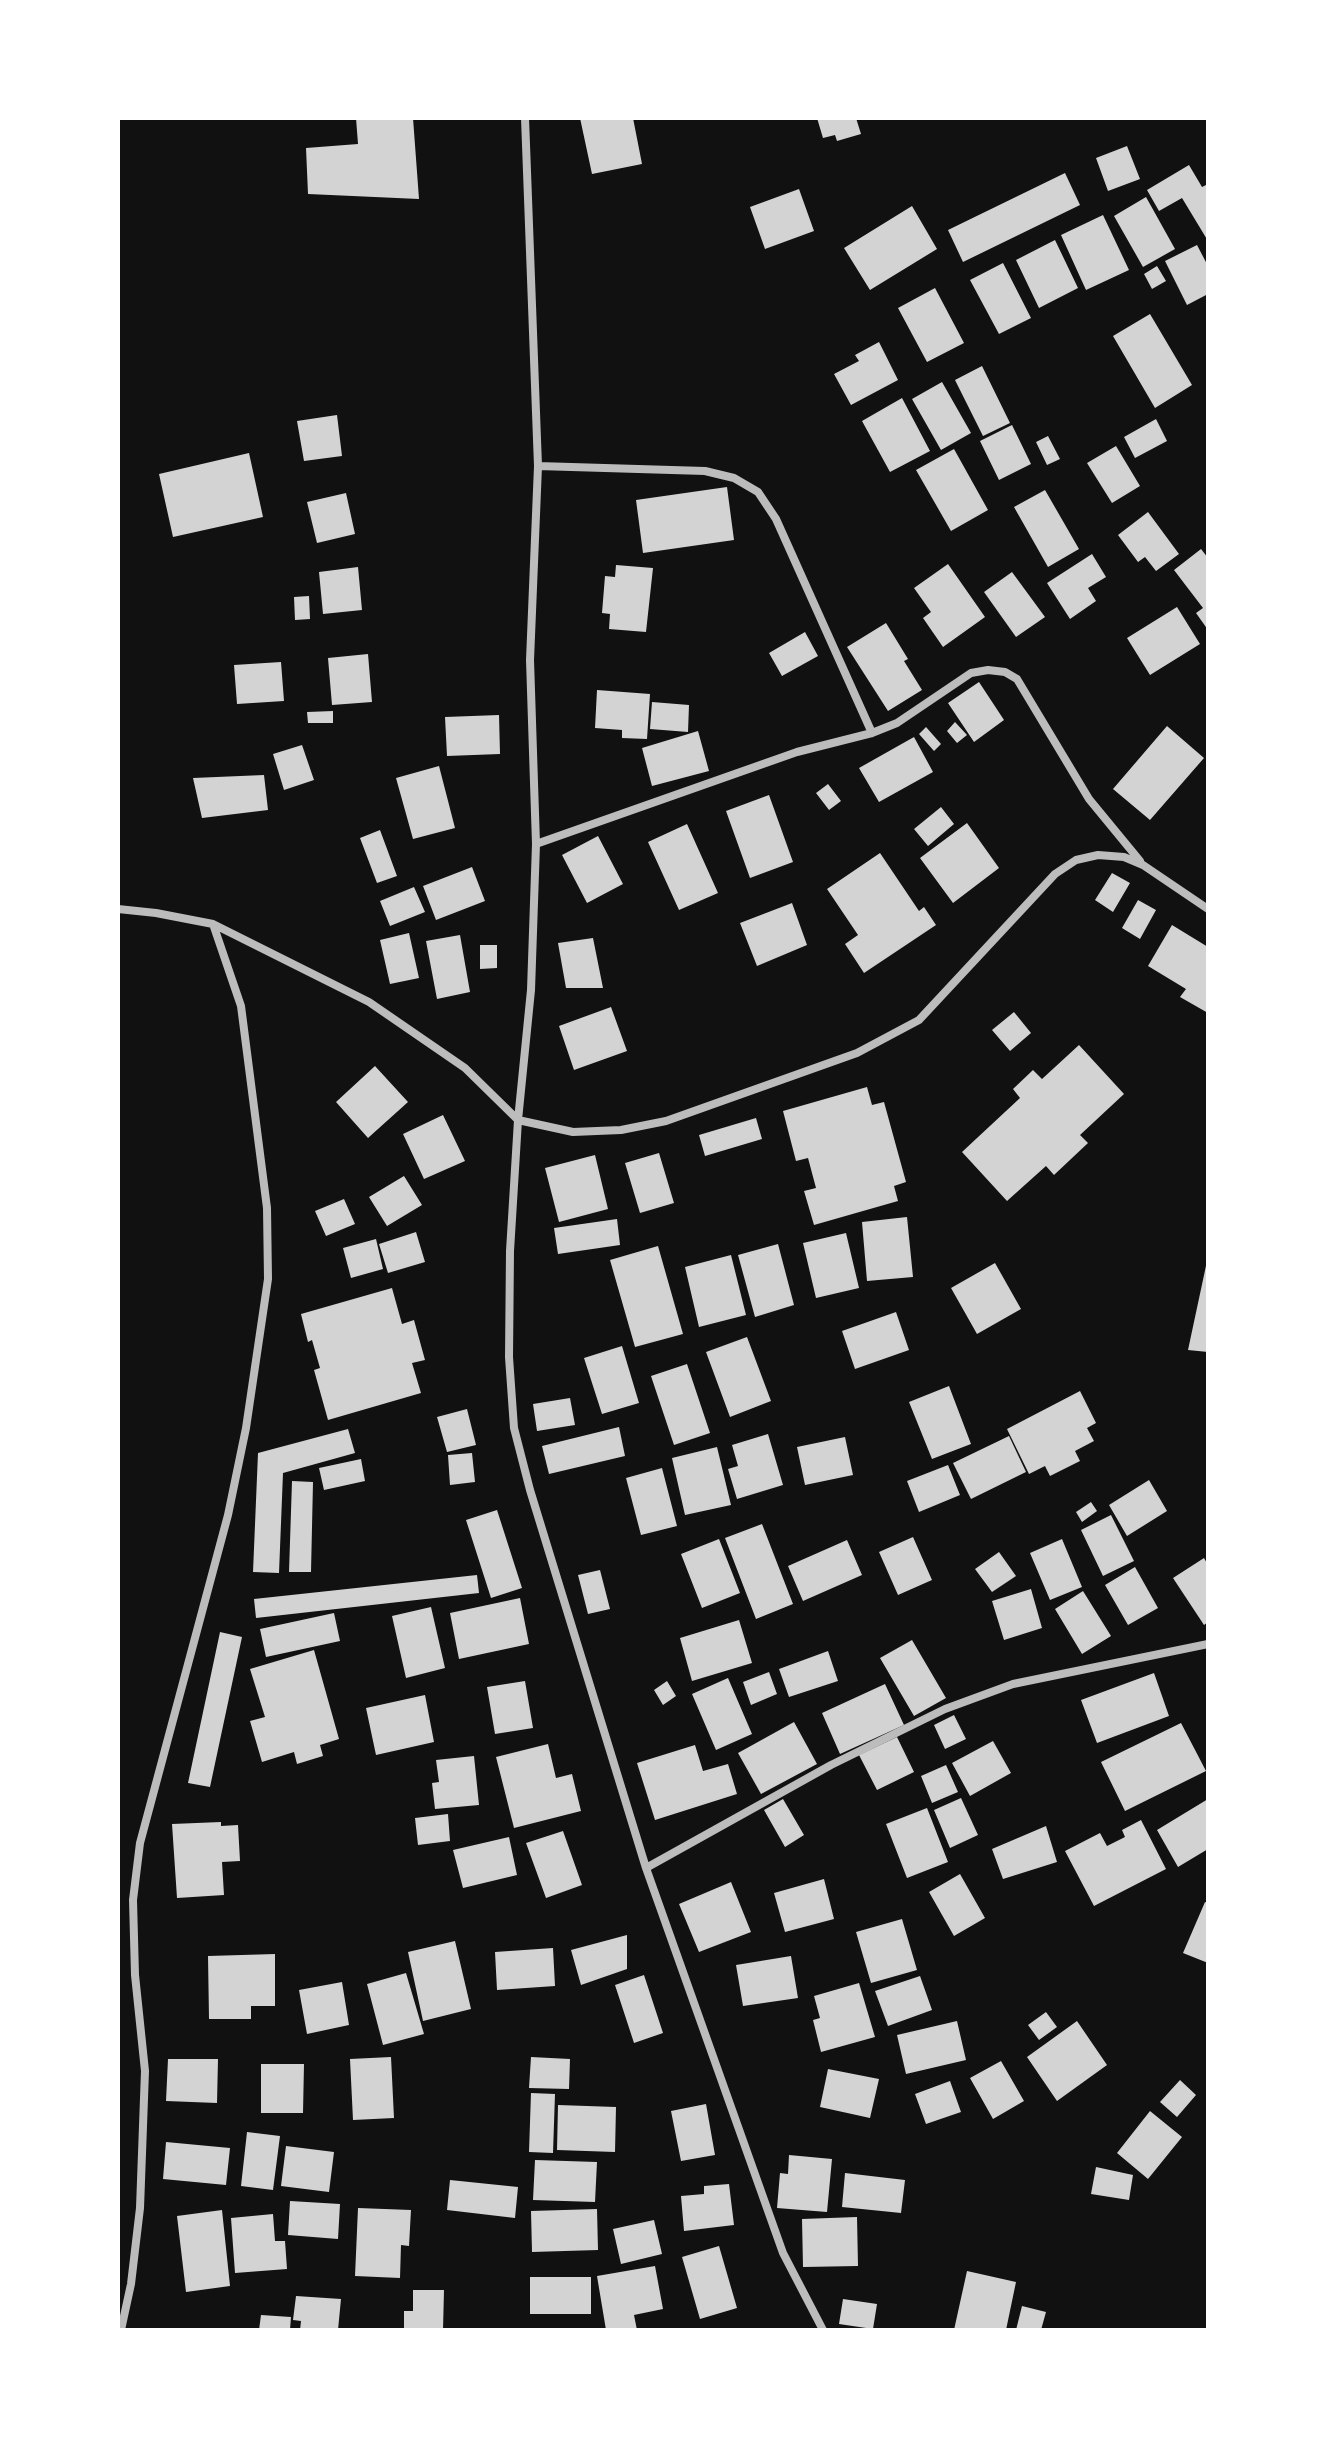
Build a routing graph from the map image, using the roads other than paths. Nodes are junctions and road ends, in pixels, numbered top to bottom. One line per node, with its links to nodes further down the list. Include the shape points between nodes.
1 (525, 118): 2 (street)
2 (538, 466): 3 (street, via 705,471 734,478 758,492 776,519); 4 (street, via 530,660)
3 (872, 733): 4 (street, via 797,752); 5 (street, via 897,723 971,673 1005,672 1017,679 1089,799)
4 (536, 844): 9 (street, via 531,990)
5 (1143, 865): 7 (street); 9 (street, via 1098,855 1076,860 1055,874 919,1020 857,1053 666,1121 621,1130 573,1132)
6 (118, 909): 8 (street)
7 (1208, 909)
8 (213, 924): 9 (street, via 369,1002 465,1068); 12 (street, via 241,1006 267,1208 268,1279 228,1515 138,1858 134,1945 145,2086 140,2208)
9 (518, 1120): 11 (street, via 509,1357 514,1428)
10 (1208, 1644): 11 (street, via 1013,1684 945,1709 831,1765)
11 (646, 1868): 13 (street, via 783,2253)
12 (121, 2330)
13 (823, 2330)

